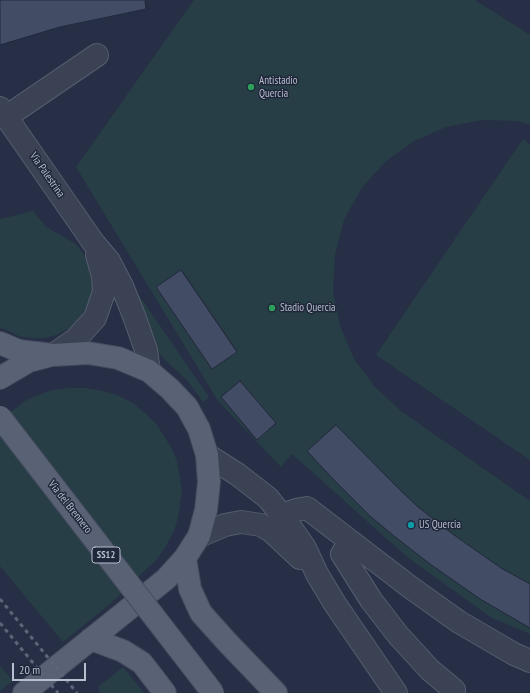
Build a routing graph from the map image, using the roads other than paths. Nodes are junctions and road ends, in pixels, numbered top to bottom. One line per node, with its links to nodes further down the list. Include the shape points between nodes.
1 (97, 55): 2 (street)
2 (3, 113): 3 (street, Via Palestrina)
3 (93, 242): 5 (street, Via Palestrina, via 103,276 104,292 95,318 76,339); 6 (street, Via Palestrina, via 109,261 122,286 146,350)
4 (0, 343): 5 (main road, via 19,351)
5 (53, 355): 6 (main road, via 103,355 118,358); 7 (main road, via 29,362)
6 (149, 371): 9 (main road, via 187,408 199,429)
7 (0, 378)
8 (0, 417): 20 (main road, Via del Brennero / SS12, bridge)
9 (207, 455): 10 (street, via 268,498); 11 (main road, via 209,482 206,510)
10 (282, 515): 12 (street, via 307,508); 14 (street, via 305,548)
11 (199, 536): 13 (main road); 14 (street, via 225,525 241,522 260,525 271,531)
12 (350, 542): 16 (street, via 459,622); 17 (street, via 342,554 371,600 398,635 430,670)
13 (186, 558): 15 (main road, via 166,580); 21 (main road, via 190,589 201,613)
14 (311, 578): 22 (street, via 335,604)
15 (91, 639): 18 (main road); 19 (main road, via 123,651 142,663)
16 (530, 661)
17 (455, 692)
18 (24, 693)
19 (165, 693)
20 (213, 693)
21 (276, 693)
22 (396, 693)

